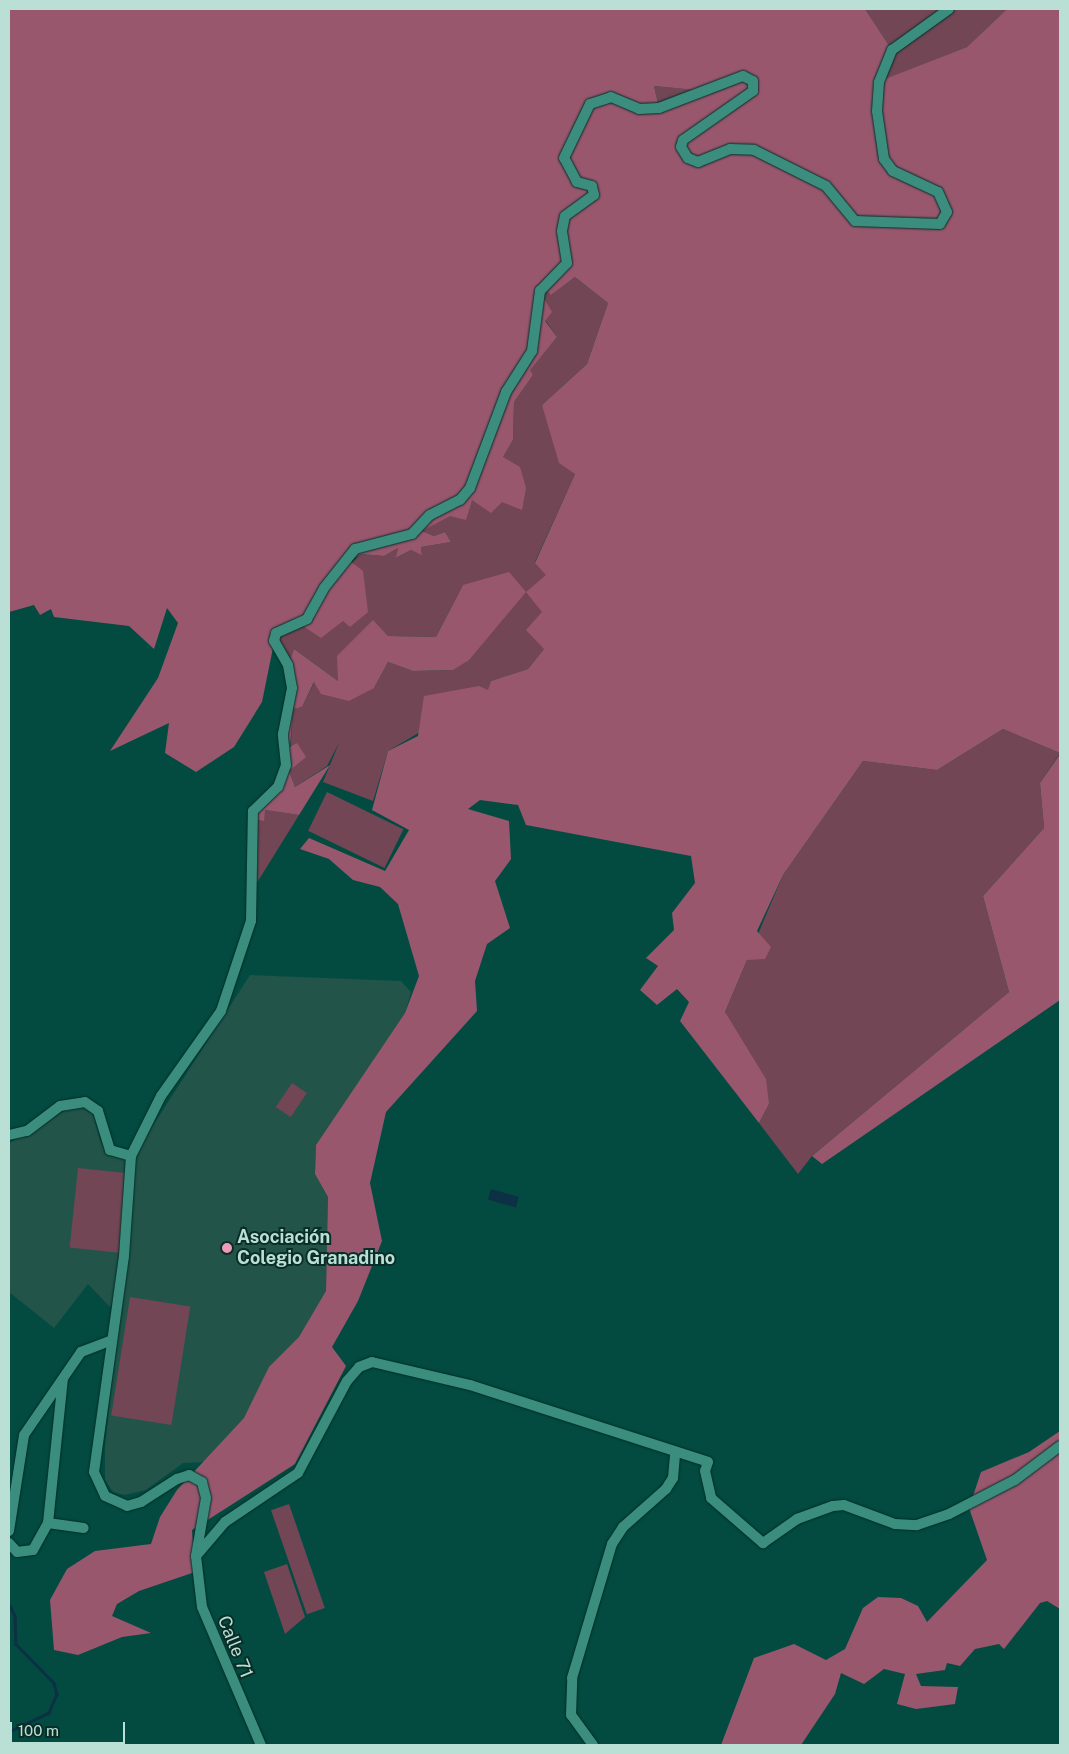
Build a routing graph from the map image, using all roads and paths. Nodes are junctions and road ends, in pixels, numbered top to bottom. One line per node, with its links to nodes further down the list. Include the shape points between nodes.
1 (949, 9): 3 (street, via 892,50 879,82 877,111 884,159 893,172 938,192 947,212 940,224 854,221 826,186 754,150 730,149 698,162 688,158 681,147 683,140 753,91 753,81 743,76 659,108 640,108 611,97 590,104 564,158 577,182 592,186 594,195 565,216 562,231 567,263 540,291 532,351 506,392 470,488 460,500 430,515 412,534 355,549 324,588 307,619 276,633 274,641 288,665 292,688 283,734 286,766 278,787 253,811 253,889 244,947 221,1011 160,1096)
2 (9, 1135): 3 (street, via 27,1131 60,1106 85,1102 98,1111 110,1150)
3 (131, 1156): 4 (street, via 124,1256)
4 (110, 1341): 5 (street, via 82,1352); 12 (street, Calle 71, via 94,1472 97,1484 114,1503 127,1506 141,1502 177,1479 196,1476 205,1486 206,1498)
5 (63, 1378): 8 (street); 10 (street, via 24,1435 15,1512)
6 (1060, 1446): 7 (street, via 1015,1480 933,1520 895,1524 844,1505 833,1506 797,1519 763,1543 711,1498 705,1470 708,1462)
7 (675, 1453): 12 (street, via 470,1385 385,1362 372,1362 359,1366 347,1381 298,1474 225,1522); 14 (street, via 673,1478 666,1489 623,1526 612,1544 572,1678 571,1715)
8 (48, 1523): 9 (street); 11 (street, via 33,1550 17,1552)
9 (84, 1528)
10 (9, 1531)
11 (9, 1543)
12 (196, 1556): 13 (street, Calle 71, via 207,1625)
13 (260, 1745)
14 (593, 1745)

